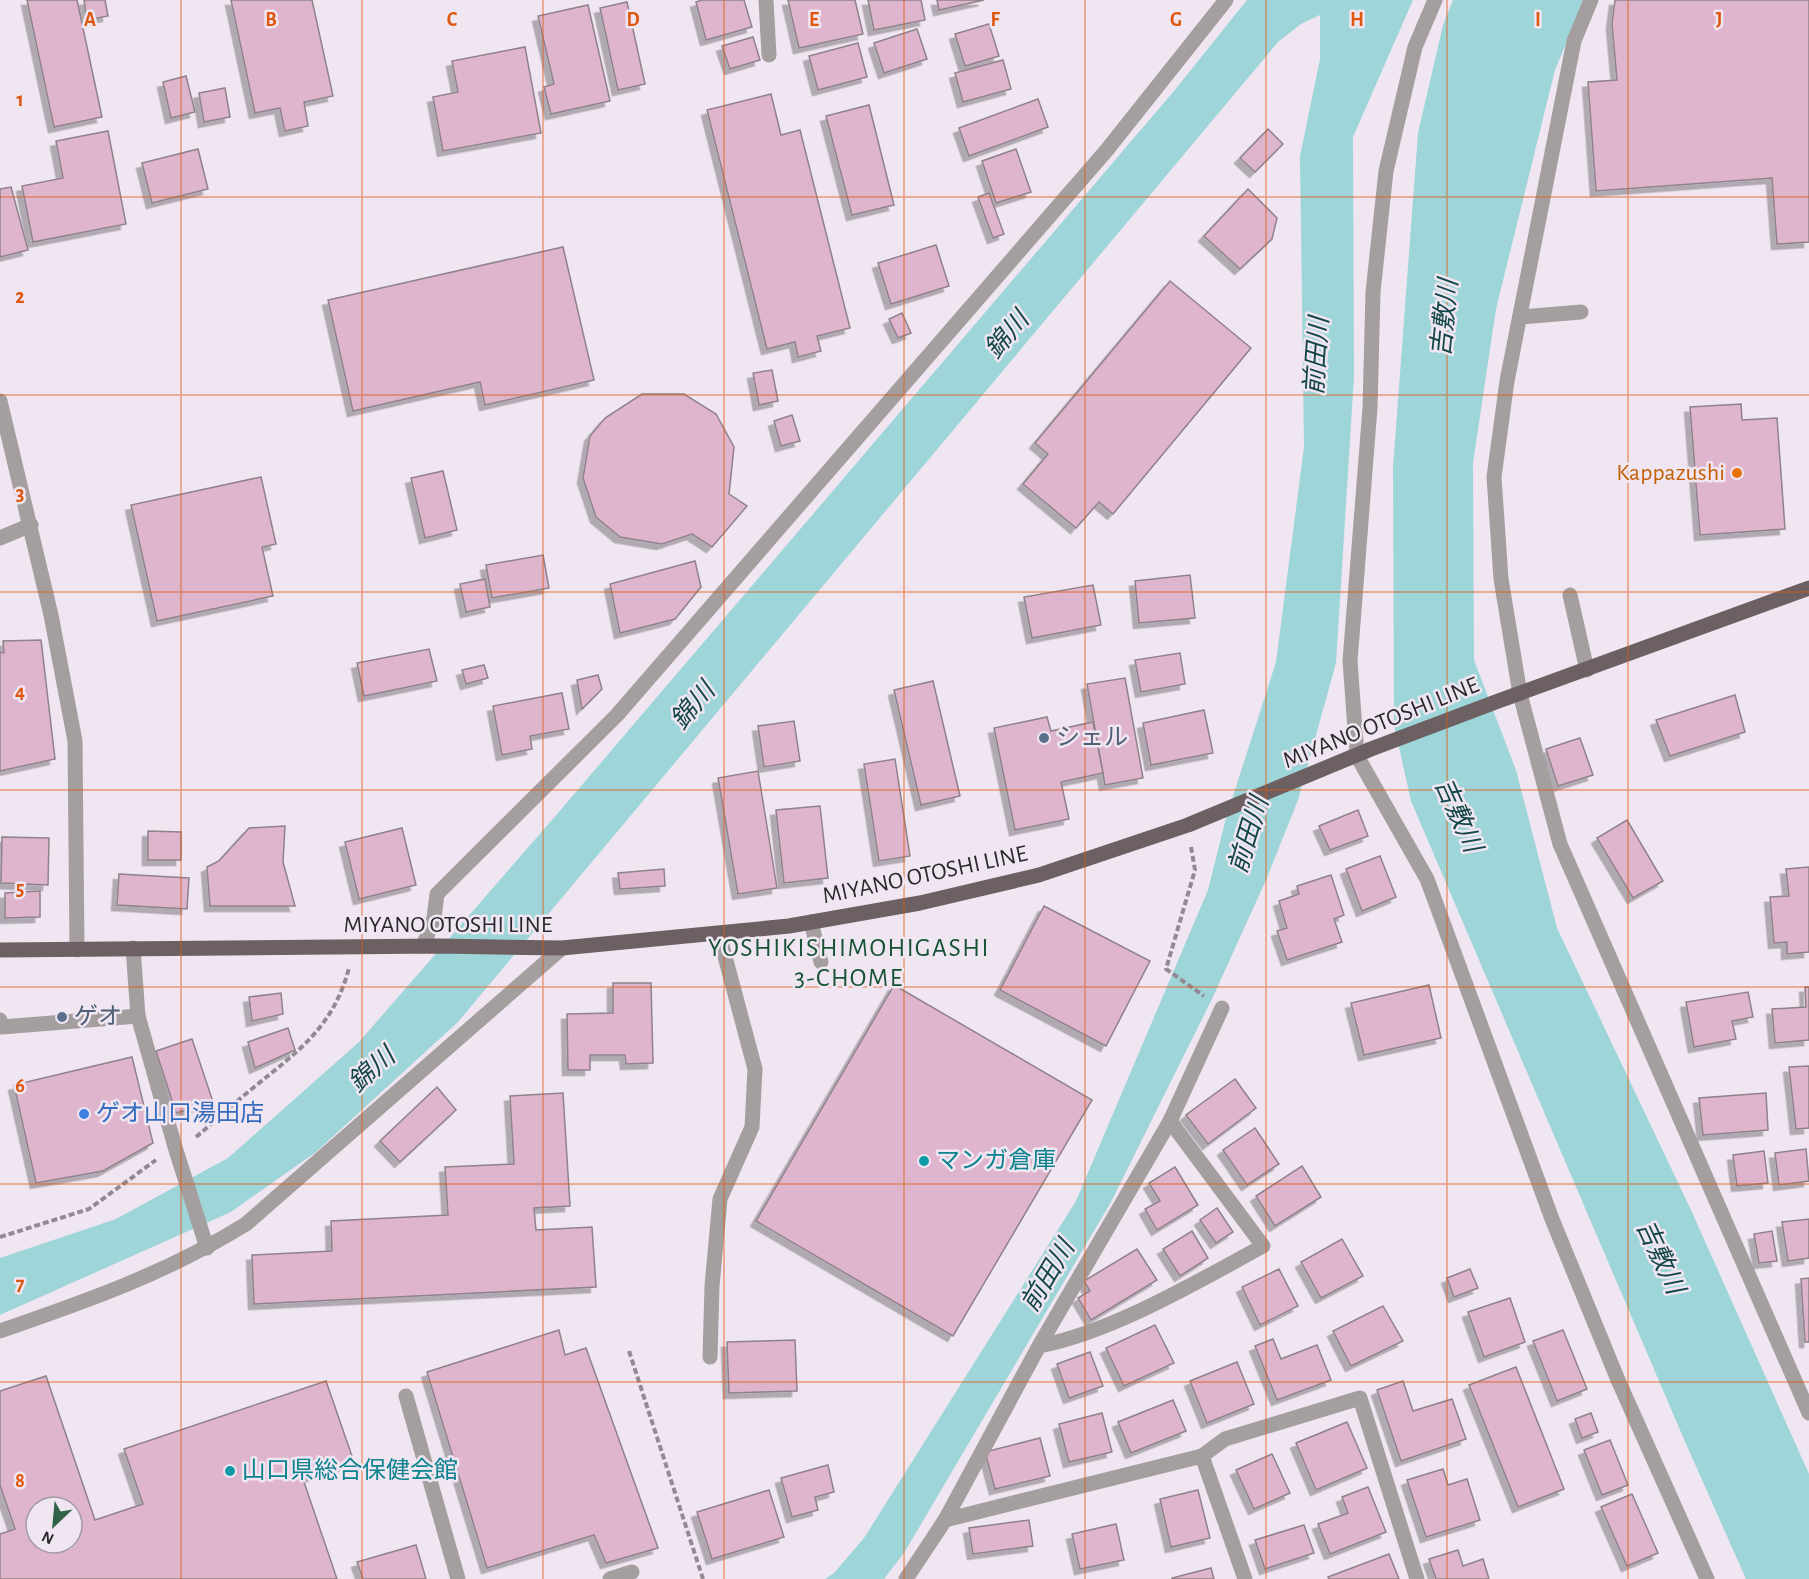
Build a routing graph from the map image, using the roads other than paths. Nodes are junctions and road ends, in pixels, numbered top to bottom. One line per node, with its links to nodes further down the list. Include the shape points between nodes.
1 (766, 0): 5 (street)
2 (1226, 0): 18 (street, via 1106,151 617,715 437,894)
3 (1435, 0): 15 (street, via 1415,47 1386,171 1373,292 1370,408 1350,661)
4 (1591, 0): 7 (street, via 1574,41)
5 (769, 55)
6 (1581, 312): 7 (street)
7 (1520, 317): 14 (street, via 1494,477 1501,579)
8 (0, 401): 9 (street)
9 (31, 525): 10 (street); 22 (street, via 75,741)
10 (0, 538)
11 (1809, 588): 13 (main road, MIYANO OTOSHI LINE)
12 (1570, 595): 13 (street)
13 (1587, 670): 14 (main road, MIYANO OTOSHI LINE)
14 (1520, 694): 15 (main road, MIYANO OTOSHI LINE); 33 (street, via 1560,844)
15 (1357, 756): 16 (main road, MIYANO OTOSHI LINE, via 1219,812 1038,875 920,903); 42 (street, via 1426,879 1552,1219 1618,1380)
16 (811, 922): 17 (main road, MIYANO OTOSHI LINE); 23 (street)
17 (719, 934): 20 (main road, MIYANO OTOSHI LINE); 31 (street, via 755,1070 752,1127 720,1199 711,1286)
18 (430, 946): 19 (main road, MIYANO OTOSHI LINE); 20 (main road, MIYANO OTOSHI LINE)
19 (133, 948): 22 (main road, MIYANO OTOSHI LINE); 25 (street)
20 (556, 949): 28 (street, via 298,1181 246,1224)
21 (0, 950): 22 (main road, MIYANO OTOSHI LINE)
22 (77, 950)
23 (821, 962)
24 (1222, 1008): 27 (street)
25 (138, 1016): 26 (street, via 2,1027); 28 (street)
26 (0, 1020)
27 (1170, 1121): 30 (street); 30 (street, via 1263,1246 1188,1287 1072,1340)
28 (207, 1248): 29 (street, via 141,1280)
29 (0, 1331)
30 (1039, 1346): 35 (street)
31 (710, 1357)
32 (406, 1396): 37 (street)
33 (1809, 1413)
34 (1202, 1456): 35 (street); 40 (street); 41 (street, via 1225,1439 1360,1398)
35 (945, 1520): 39 (street)
36 (632, 1572): 38 (street)
37 (458, 1579)
38 (610, 1579)
39 (906, 1579)
40 (1245, 1579)
41 (1417, 1579)
42 (1707, 1579)

